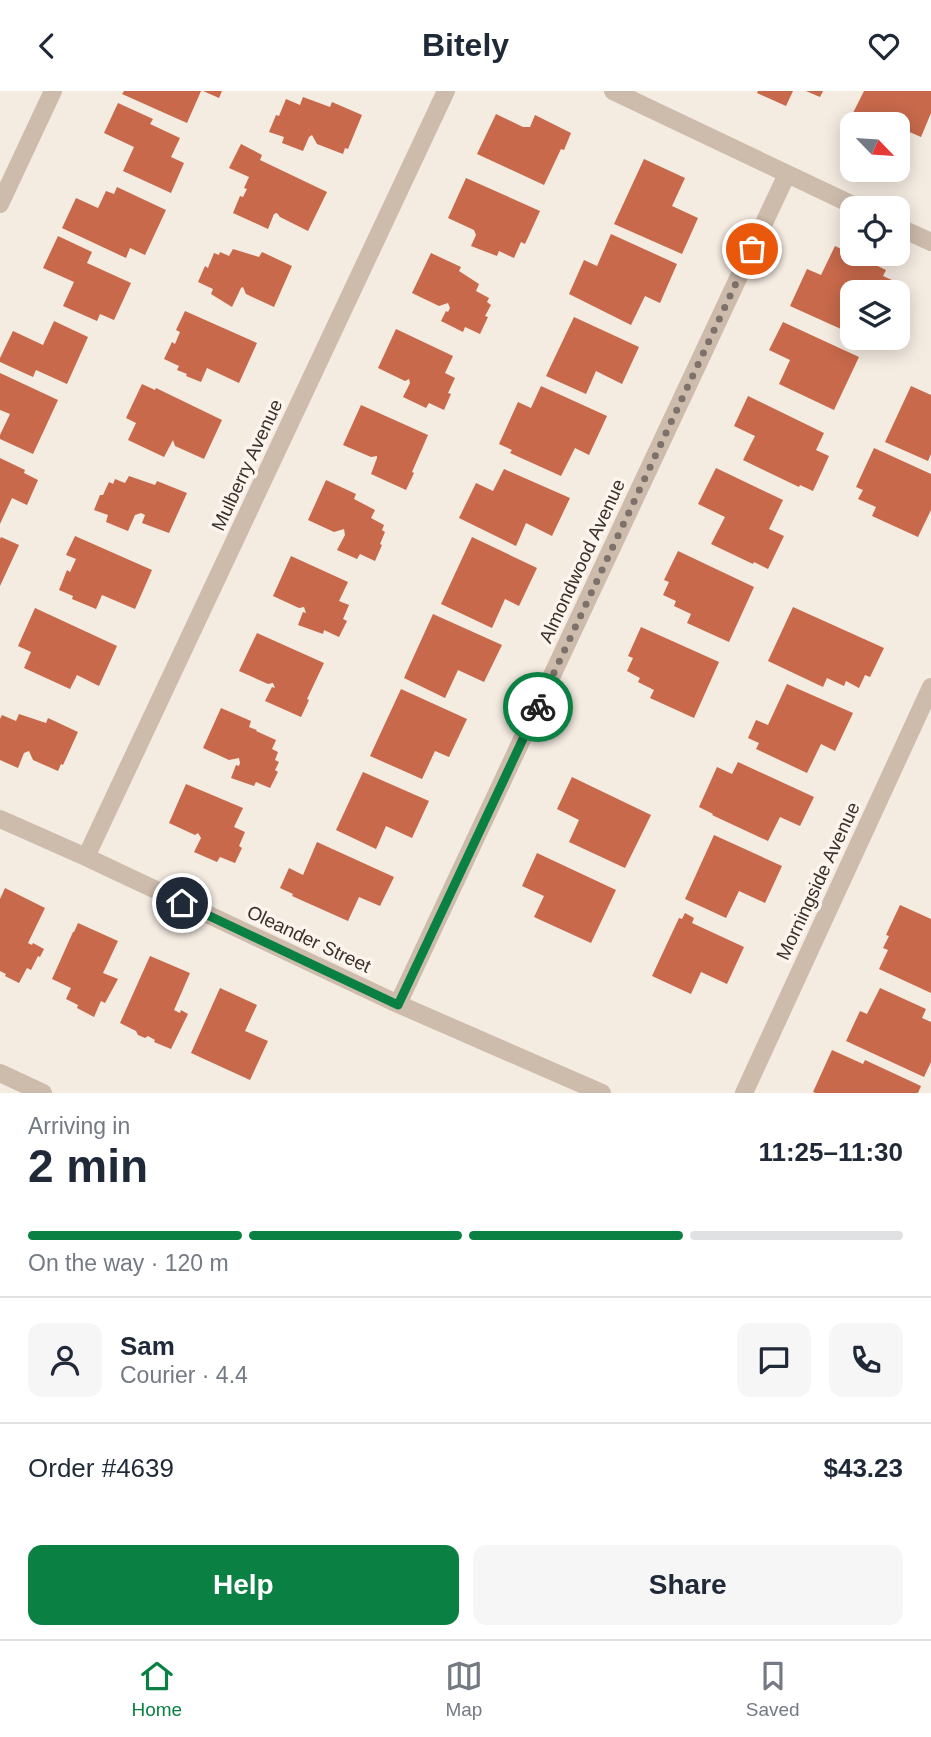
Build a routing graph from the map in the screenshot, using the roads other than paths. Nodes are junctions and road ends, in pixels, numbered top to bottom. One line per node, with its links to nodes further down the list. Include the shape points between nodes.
1 (53, 91): 6 (street)
2 (446, 91): 11 (street, Mulberry Avenue)
3 (613, 91): 4 (street)
4 (787, 174): 5 (street); 12 (street, Almondwood Avenue)
5 (840, 199)
6 (0, 204)
7 (910, 232): 8 (street)
8 (931, 242)
9 (931, 687): 16 (street, Morningside Avenue)
10 (0, 819): 11 (street, Oleander Street)
11 (86, 857): 12 (street, Oleander Street)
12 (398, 1005): 15 (street, Oleander Street)
13 (0, 1073): 14 (street)
14 (43, 1093)
15 (602, 1093)
16 (744, 1093)

